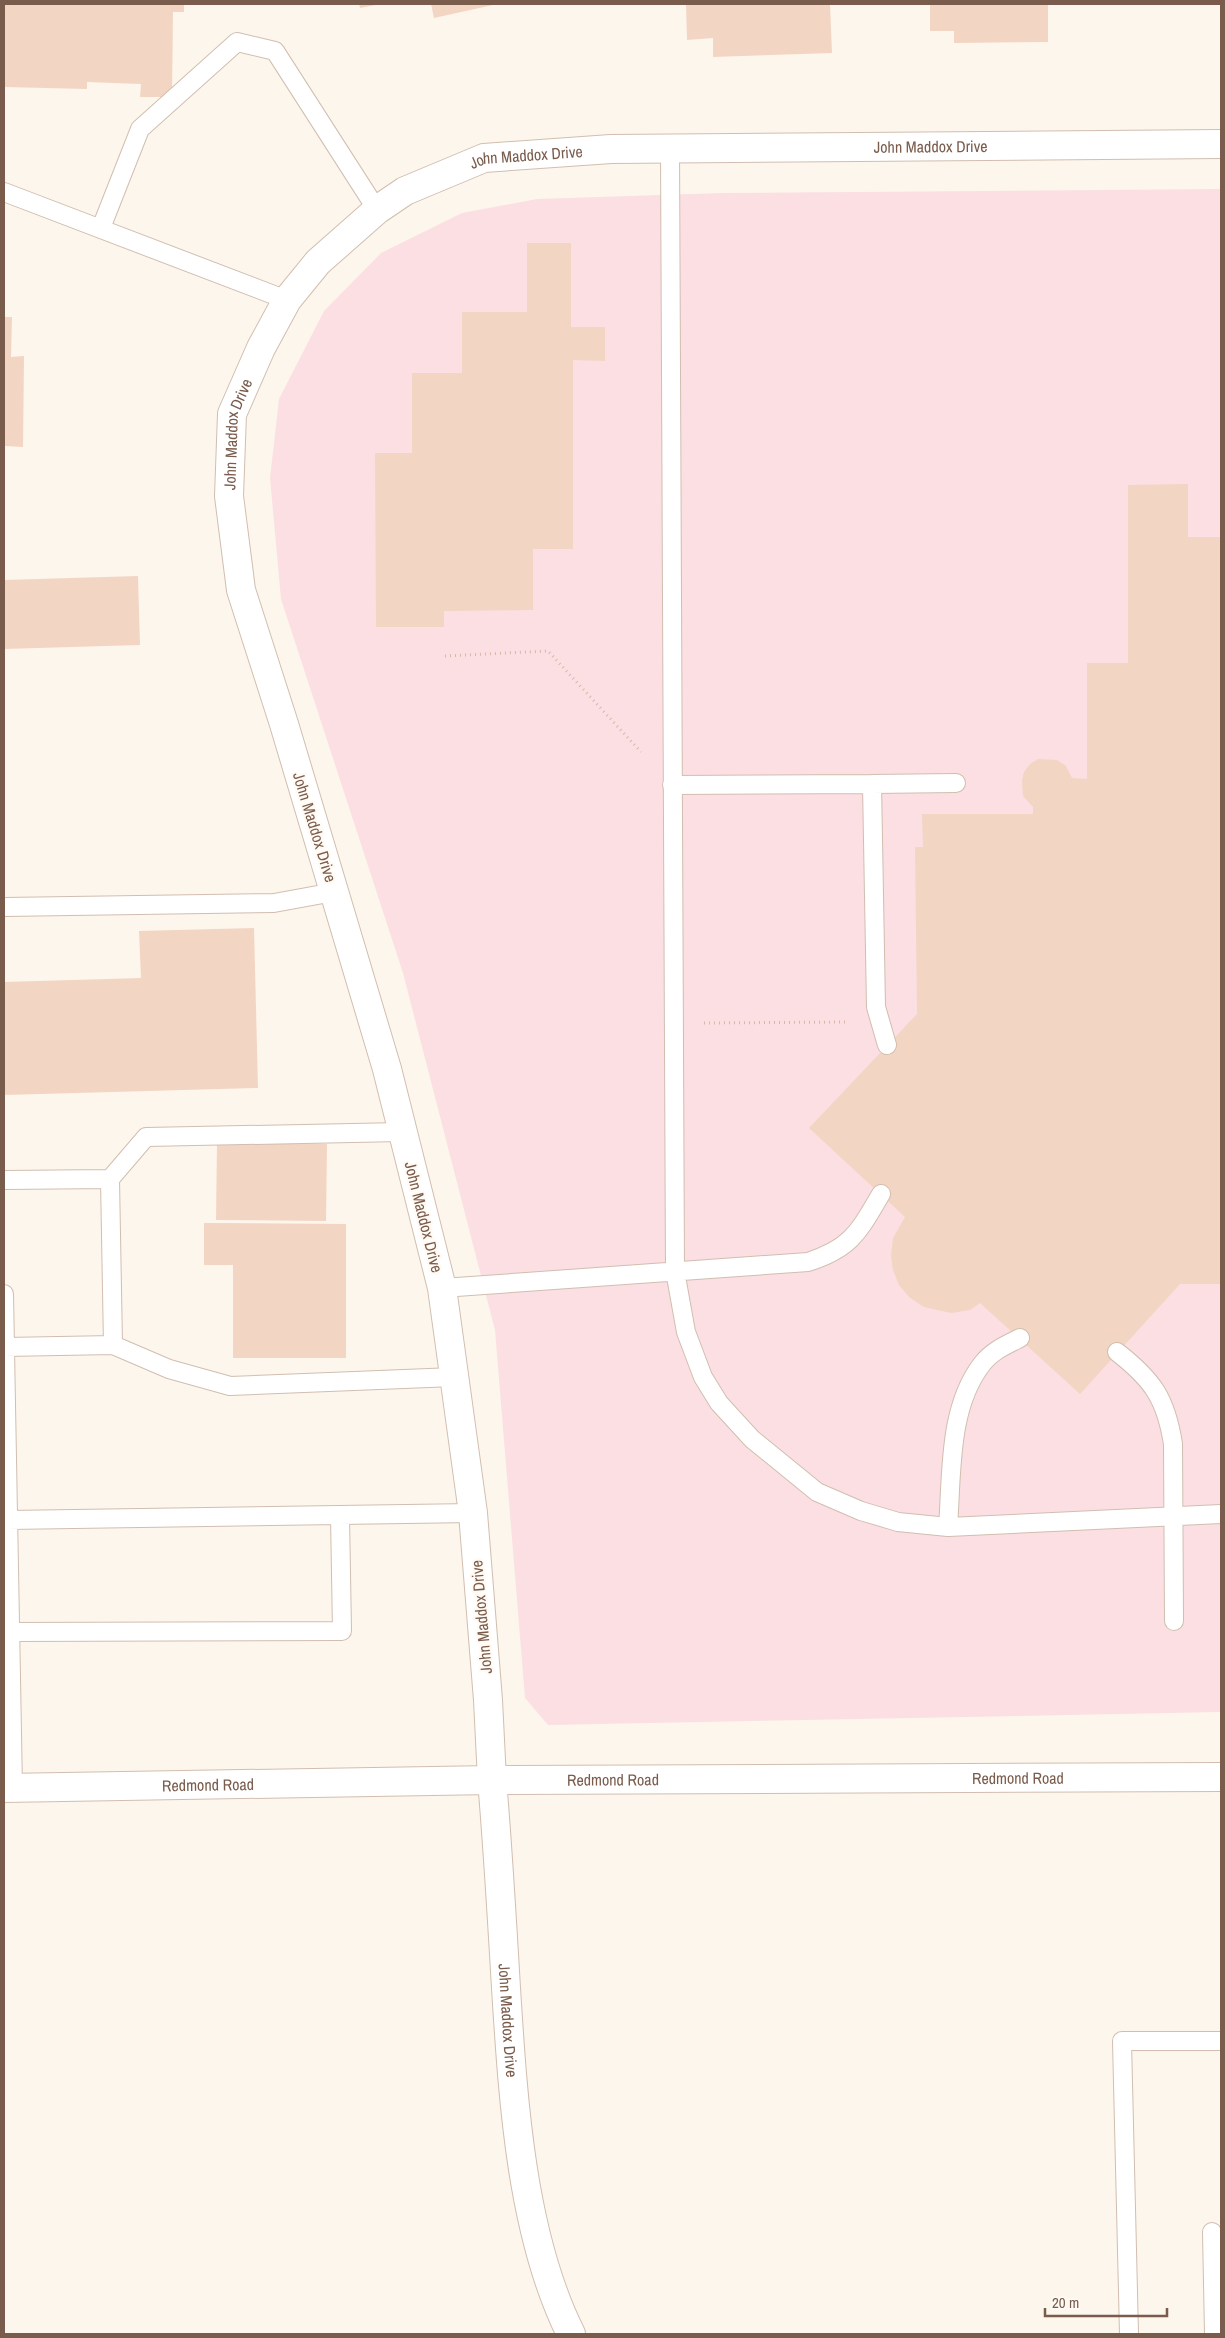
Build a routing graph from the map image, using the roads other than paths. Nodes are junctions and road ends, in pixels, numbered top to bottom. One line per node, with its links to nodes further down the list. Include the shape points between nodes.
1 (1221, 144): 2 (street, John Maddox Drive)
2 (670, 148): 4 (street, John Maddox Drive, via 484,158 405,191); 9 (lane)
3 (4, 192): 5 (lane)
4 (377, 210): 5 (lane, via 275,51 237,42 140,129); 6 (street, John Maddox Drive, via 318,262)
5 (100, 228): 6 (lane)
6 (287, 300): 10 (street, John Maddox Drive, via 261,348 232,414 230,496 241,590)
7 (956, 783): 8 (lane)
8 (872, 784): 9 (lane); 12 (lane, via 876,1006)
9 (672, 785): 17 (lane)
10 (334, 892): 11 (lane, via 274,903); 13 (street, John Maddox Drive, via 387,1069)
11 (4, 907)
12 (887, 1045)
13 (402, 1132): 14 (lane, via 146,1137); 18 (street, John Maddox Drive)
14 (110, 1179): 15 (lane); 21 (lane)
15 (4, 1180)
16 (881, 1194): 17 (lane, via 858,1232 831,1255 781,1266)
17 (675, 1271): 18 (lane); 30 (lane, via 686,1332 703,1377 719,1403 752,1439 817,1492 834,1500 898,1522)
18 (442, 1288): 24 (street, John Maddox Drive)
19 (4, 1294): 22 (lane)
20 (1020, 1338): 30 (lane, via 995,1351 968,1387 955,1436)
21 (113, 1345): 22 (lane); 24 (lane, via 169,1369 230,1386)
22 (5, 1347): 29 (lane)
23 (1117, 1352): 28 (lane, via 1136,1366 1157,1391 1169,1416 1174,1444)
24 (454, 1377): 25 (street, John Maddox Drive)
25 (473, 1513): 27 (lane); 34 (street, John Maddox Drive)
26 (1221, 1514): 28 (lane)
27 (340, 1516): 29 (lane); 32 (lane, via 342,1631)
28 (1174, 1516): 30 (lane); 31 (lane)
29 (8, 1520): 32 (lane)
30 (948, 1527)
31 (1174, 1621)
32 (10, 1632): 35 (lane)
33 (1221, 1777): 34 (street, Redmond Road)
34 (492, 1780): 35 (street, Redmond Road); 38 (street, John Maddox Drive, via 513,2098 530,2208 555,2302)
35 (8, 1788)
36 (1221, 2041): 39 (lane, via 1122,2041)
37 (1212, 2232): 40 (lane)
38 (571, 2334)
39 (1129, 2334)
40 (1214, 2334)

